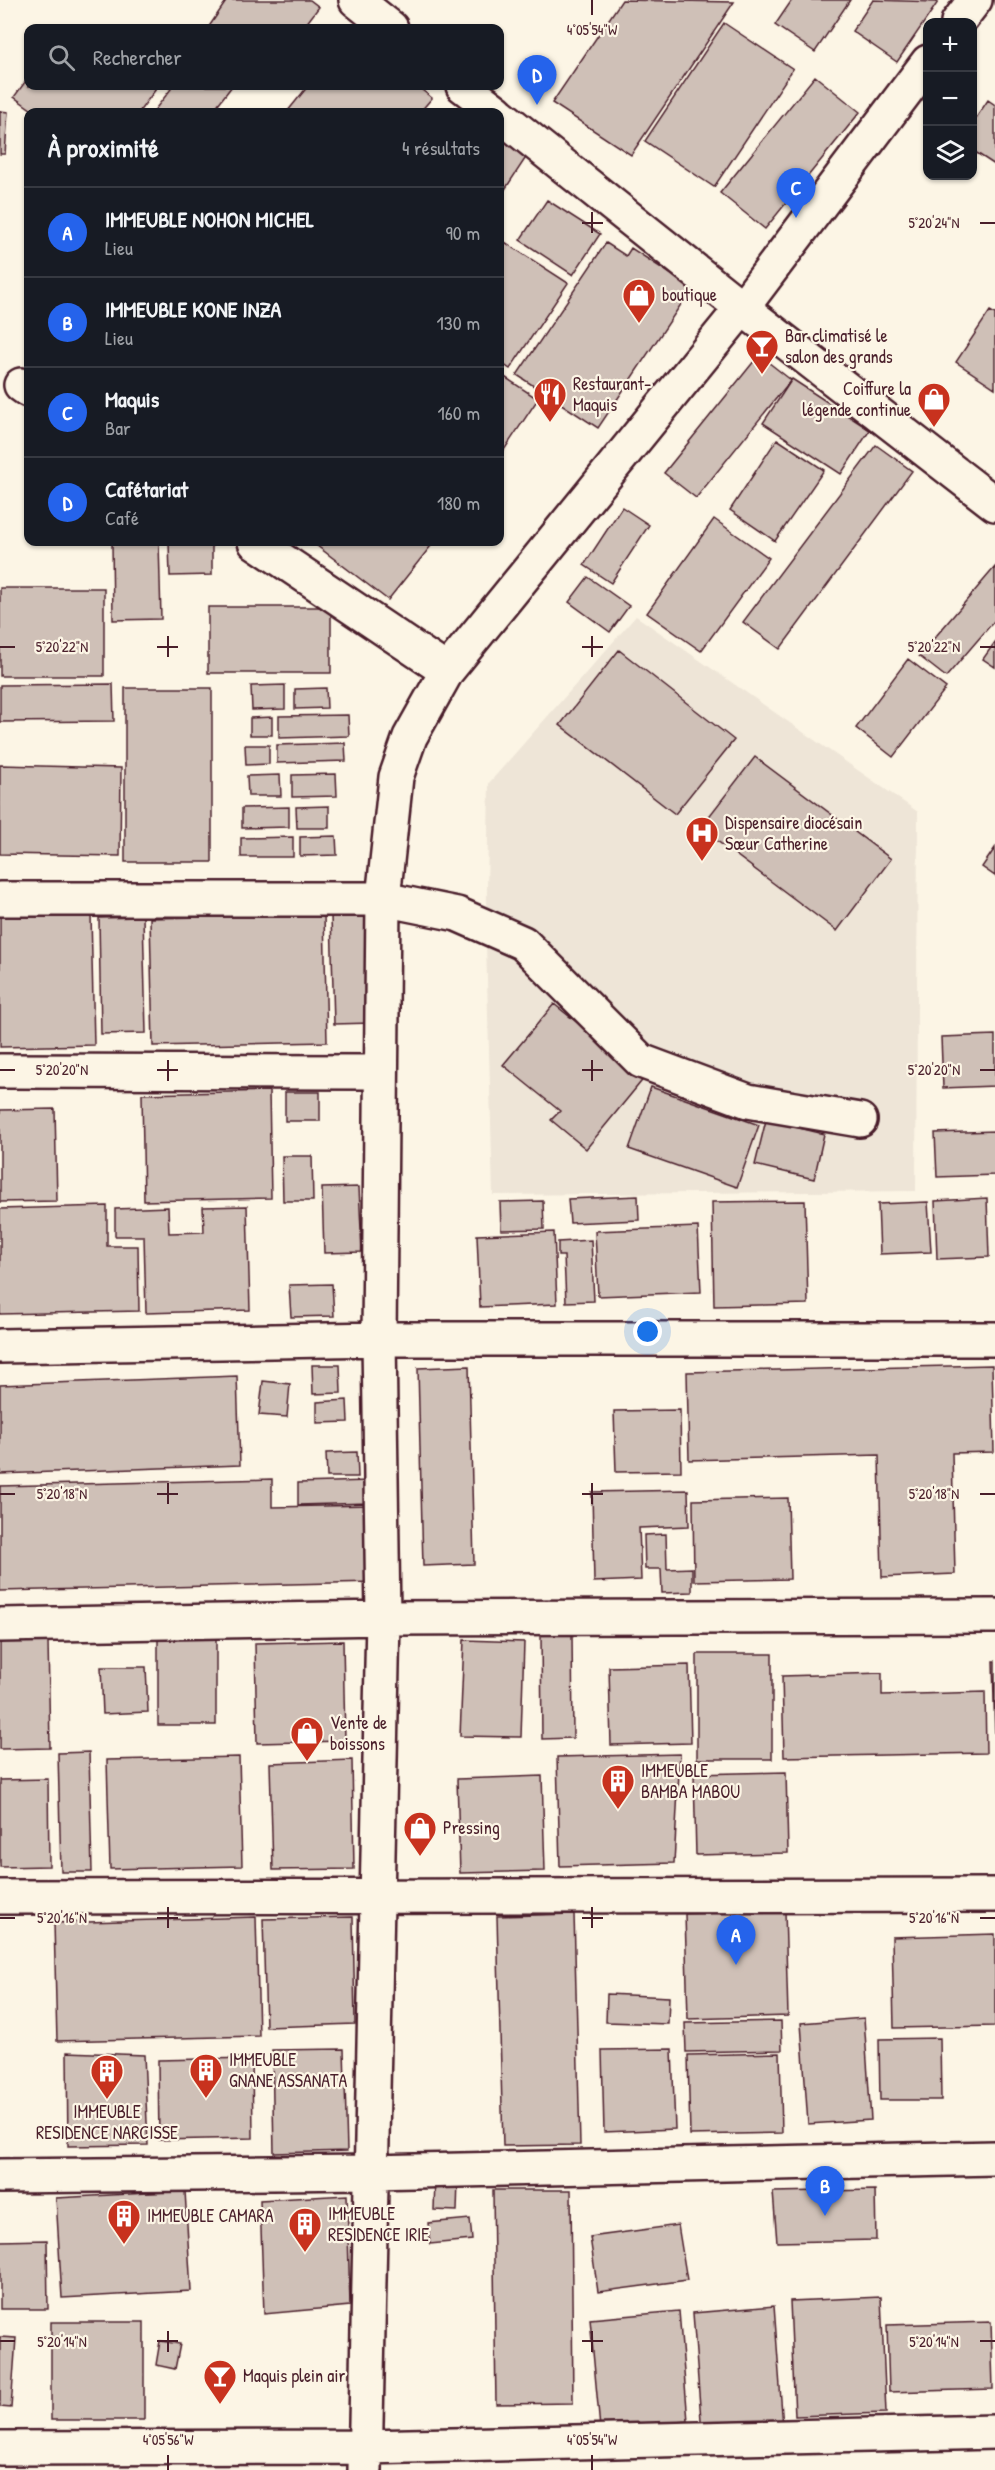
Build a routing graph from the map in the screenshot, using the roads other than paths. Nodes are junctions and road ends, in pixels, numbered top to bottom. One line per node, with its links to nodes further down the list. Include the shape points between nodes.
1 (356, 0): 4 (street)
2 (975, 0): 3 (street)
3 (961, 18)
4 (386, 24)
5 (923, 67): 9 (street)
6 (468, 90): 7 (street)
7 (490, 108)
8 (504, 119): 9 (street)
9 (742, 308): 10 (street); 12 (street)
10 (995, 504)
11 (261, 546): 12 (street)
12 (447, 670): 13 (street, via 410,737 396,777)
13 (382, 898): 14 (street); 16 (street); 17 (street, via 458,914 523,943 641,1061 748,1101)
14 (0, 899)
15 (0, 1071): 16 (street)
16 (381, 1072): 18 (street)
17 (860, 1120)
18 (379, 1339): 19 (street); 20 (street); 22 (street)
19 (995, 1339)
20 (0, 1346)
21 (995, 1616): 22 (street)
22 (382, 1618): 23 (street); 26 (street)
23 (0, 1625)
24 (995, 1895): 26 (street)
25 (0, 1897): 26 (street)
26 (376, 1897): 28 (street)
27 (995, 2158): 28 (street)
28 (370, 2172): 29 (street); 32 (street)
29 (0, 2176)
30 (995, 2432): 32 (street)
31 (0, 2448): 32 (street)
32 (365, 2458)

